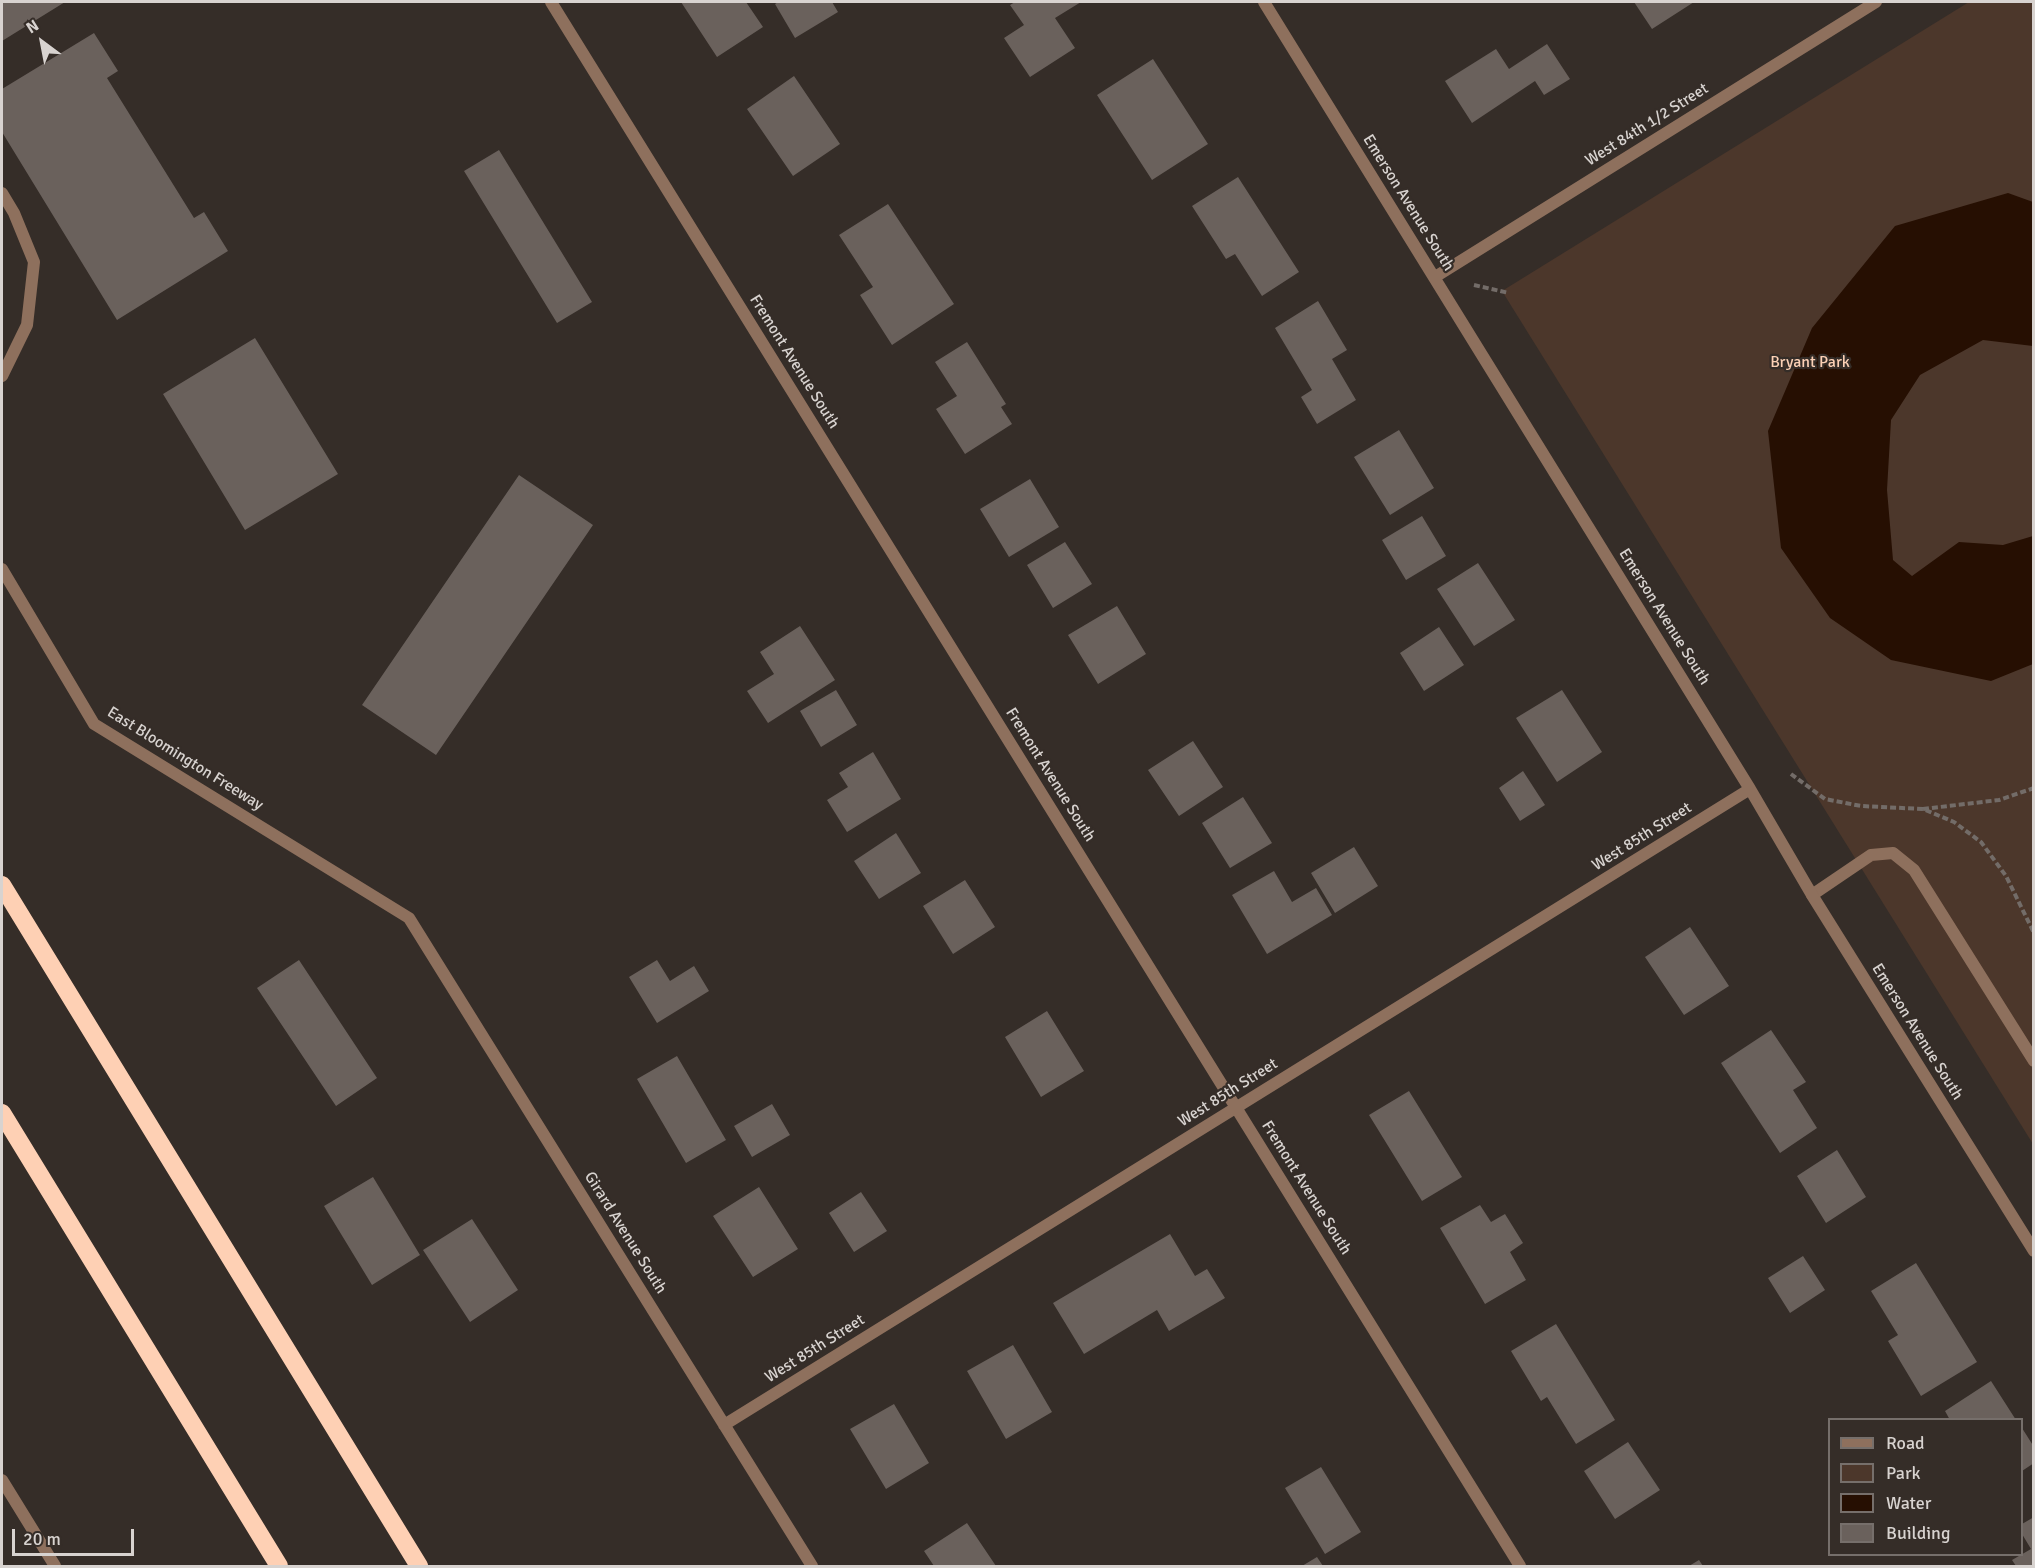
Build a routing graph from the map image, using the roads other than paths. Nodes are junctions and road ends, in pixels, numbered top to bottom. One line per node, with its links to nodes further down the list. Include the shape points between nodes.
1 (551, 2): 13 (street, Fremont Avenue South)
2 (1264, 2): 5 (street, Emerson Avenue South)
3 (1876, 2): 5 (street, West 84th 1/2 Street)
4 (2, 193): 6 (street, via 34,262 27,325)
5 (1435, 277): 8 (street, Emerson Avenue South)
6 (2, 376)
7 (2, 569): 11 (street, East Bloomington Freeway, via 94,724)
8 (1750, 789): 10 (street, Emerson Avenue South); 13 (street, West 85th Street)
9 (2, 885): 20 (highway)
10 (1812, 895): 12 (street, via 1871,855 1893,853 1914,870); 15 (street, Emerson Avenue South)
11 (409, 918): 16 (street, Girard Avenue South)
12 (2034, 1061)
13 (1237, 1107): 16 (street, West 85th Street); 22 (street, Fremont Avenue South)
14 (2, 1113): 19 (highway)
15 (2034, 1251)
16 (724, 1425): 21 (street, Girard Avenue South)
17 (2, 1480): 18 (street)
18 (56, 1566)
19 (279, 1566)
20 (419, 1566)
21 (812, 1566)
22 (1520, 1566)

